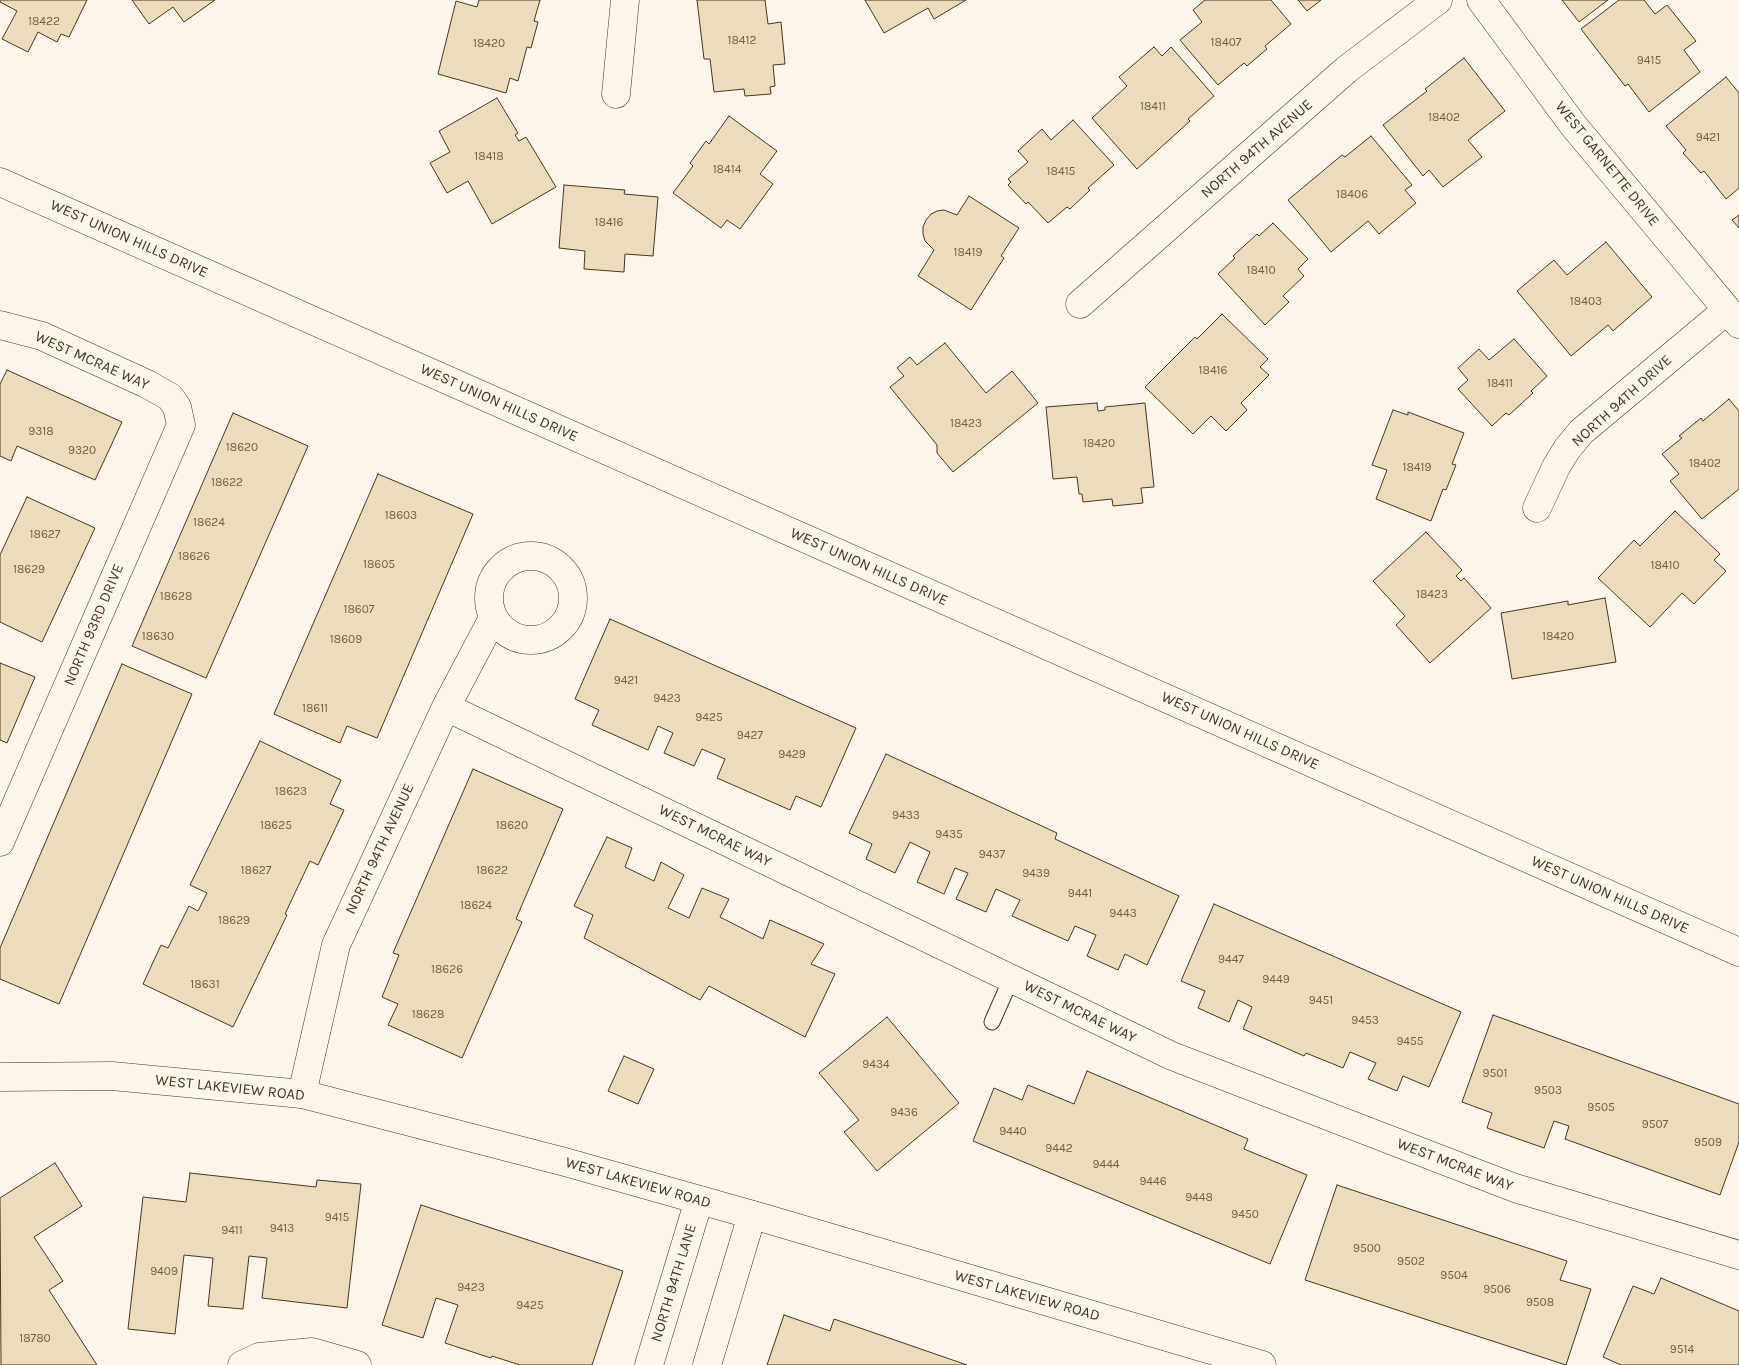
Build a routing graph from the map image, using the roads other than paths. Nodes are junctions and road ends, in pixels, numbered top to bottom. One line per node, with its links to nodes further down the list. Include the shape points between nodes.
1 (625, 0): 4 (street)
2 (1438, 0): 6 (street, NORTH 94TH AVENUE, via 1346,70)
3 (1480, 0): 7 (street, WEST GARNETTE DRIVE, via 1573,125)
4 (616, 94)
5 (0, 182): 15 (street, WEST UNION HILLS DRIVE)
6 (1080, 304)
7 (1733, 317): 10 (street, NORTH 94TH DRIVE, via 1581,432 1556,467)
8 (0, 325): 9 (street, WEST MCRAE WAY, via 42,336 147,384 170,397)
9 (177, 407): 13 (street, NORTH 93RD DRIVE, via 181,425)
10 (1537, 508)
11 (493, 618): 12 (street, NORTH 94TH AVENUE)
12 (446, 707): 16 (street, WEST MCRAE WAY); 19 (street, NORTH 94TH AVENUE, via 336,945)
13 (10, 792): 14 (street, NORTH 93RD DRIVE)
14 (0, 842)
15 (1739, 952)
16 (1011, 979): 17 (lane); 22 (street, WEST MCRAE WAY, via 1172,1056 1514,1188)
17 (992, 1022)
18 (0, 1077): 19 (street, WEST LAKEVIEW ROAD, via 112,1076)
19 (302, 1094): 20 (street, WEST LAKEVIEW ROAD)
20 (699, 1200): 21 (street, WEST LAKEVIEW ROAD); 25 (street, NORTH 94TH LANE)
21 (752, 1215): 26 (street); 27 (street, WEST LAKEVIEW ROAD)
22 (1739, 1255)
23 (242, 1365): 24 (street, via 259,1357 312,1352)
24 (357, 1365)
25 (650, 1365)
26 (707, 1365)
27 (1262, 1365)

